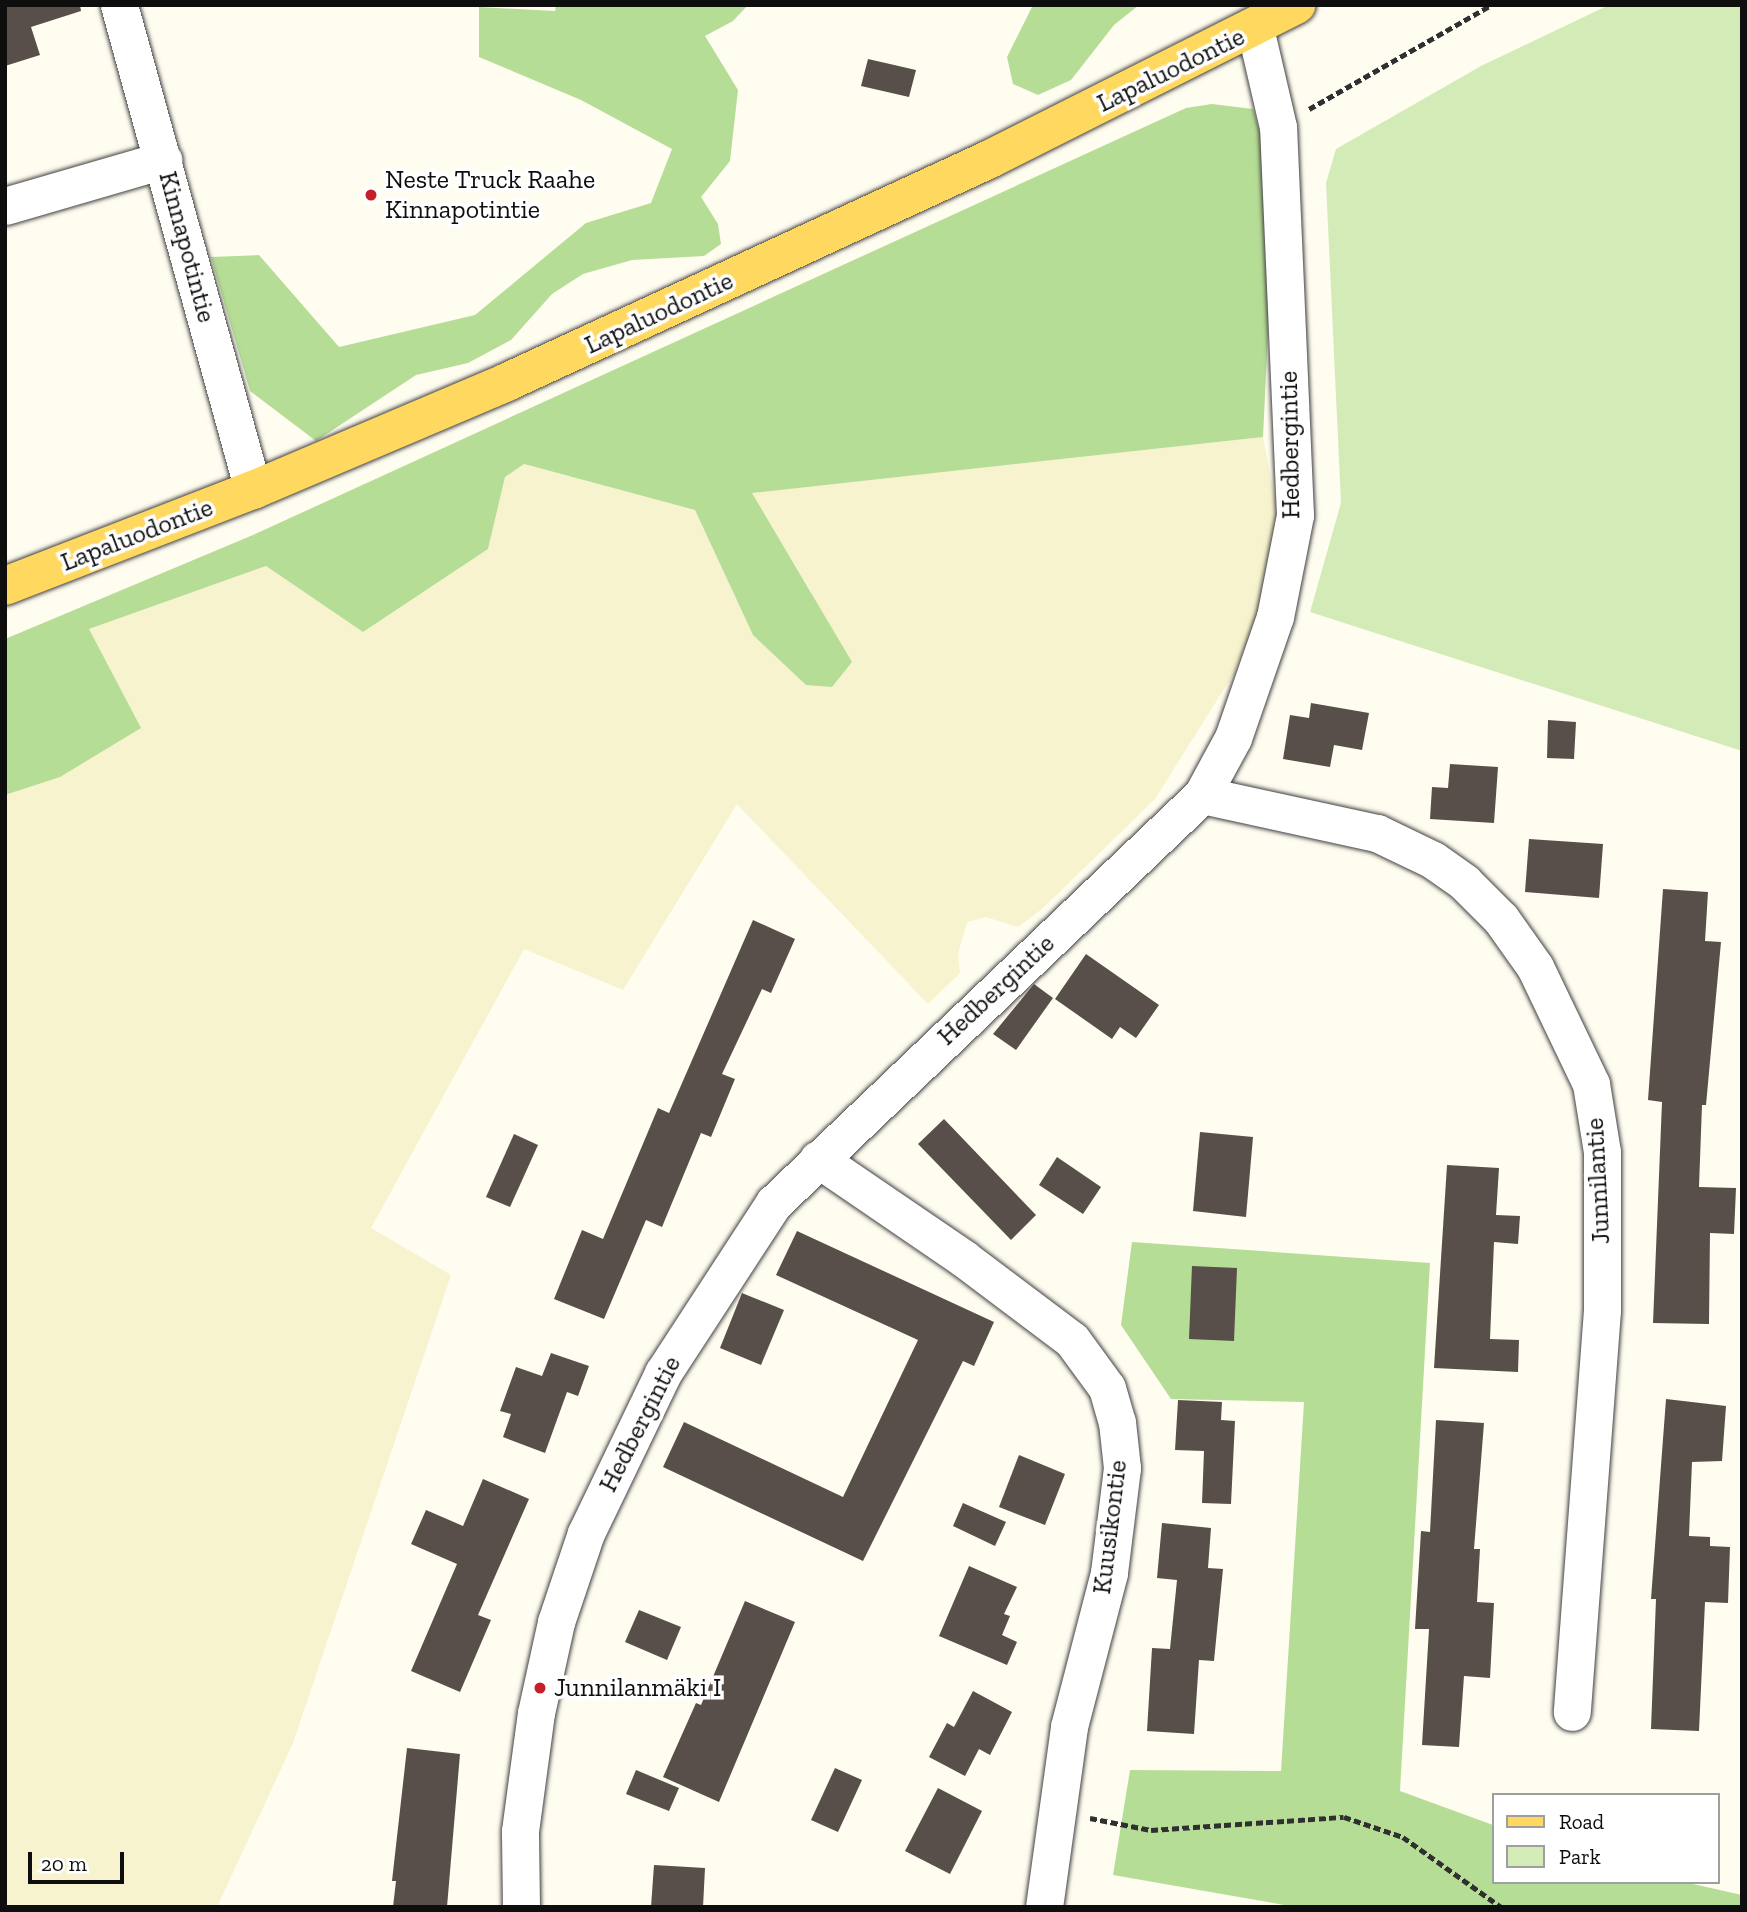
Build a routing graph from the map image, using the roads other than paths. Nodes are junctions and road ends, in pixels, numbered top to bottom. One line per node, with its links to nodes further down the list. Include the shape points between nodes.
1 (119, 5): 4 (street, Kinnapotintie)
2 (1296, 5): 3 (main road, Lapaluodontie)
3 (1255, 28): 6 (main road, Lapaluodontie, via 848,226 508,382); 8 (street, Hedbergintie, via 1278,127 1295,515 1275,617 1233,738)
4 (163, 160): 5 (street); 6 (street, Kinnapotintie)
5 (5, 206)
6 (253, 490): 7 (main road, Lapaluodontie)
7 (5, 586)
8 (1202, 795): 9 (street, Hedbergintie); 10 (street, Junnilantie, via 1377,833 1433,860 1464,882 1501,919 1535,967 1591,1084 1602,1152 1602,1310)
9 (818, 1159): 11 (street, Hedbergintie, via 753,1232 663,1373 586,1533 556,1622 537,1713 520,1831); 12 (street, Kuusikontie, via 963,1258 1072,1340 1107,1388 1117,1422 1122,1468 1109,1573 1069,1727 1054,1811)
10 (1572, 1712)
11 (521, 1907)
12 (1044, 1907)

